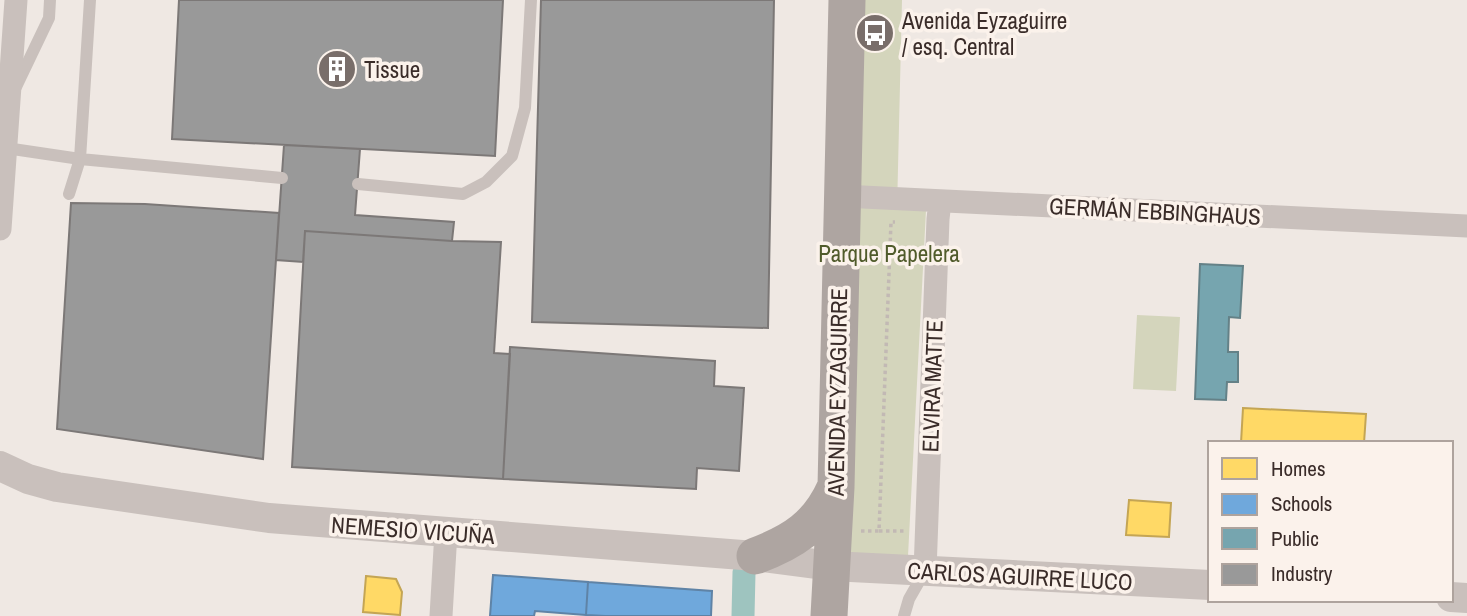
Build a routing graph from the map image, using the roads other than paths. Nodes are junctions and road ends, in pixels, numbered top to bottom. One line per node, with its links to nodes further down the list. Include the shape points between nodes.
1 (50, 0): 6 (lane, via 48,18)
2 (90, 0): 8 (lane)
3 (531, 0): 10 (lane, via 525,108 512,156 485,182 463,194)
4 (847, 0): 12 (main road, AVENIDA EYZAGUIRRE)
5 (10, 12): 6 (street)
6 (9, 103): 7 (street)
7 (6, 148): 8 (lane); 15 (street)
8 (80, 159): 9 (lane); 11 (lane)
9 (282, 178)
10 (358, 184)
11 (68, 194)
12 (842, 196): 13 (street, GERMÁN EBBINGHAUS); 17 (main road, AVENIDA EYZAGUIRRE)
13 (940, 201): 14 (street, GERMÁN EBBINGHAUS); 21 (street, ELVIRA MATTE)
14 (1467, 226)
15 (0, 229)
16 (0, 466): 18 (street, NEMESIO VICUÑA, via 57,487 222,512)
17 (836, 487): 19 (main road, via 809,527 783,545); 20 (main road, AVENIDA EYZAGUIRRE)
18 (446, 532): 19 (street, NEMESIO VICUÑA); 23 (street)
19 (755, 556): 20 (street, NEMESIO VICUÑA)
20 (831, 566): 21 (street, CARLOS AGUIRRE LUCO); 24 (main road, AVENIDA EYZAGUIRRE)
21 (925, 571): 22 (street, CARLOS AGUIRRE LUCO); 25 (lane)
22 (1208, 585)
23 (441, 616)
24 (829, 616)
25 (904, 616)

